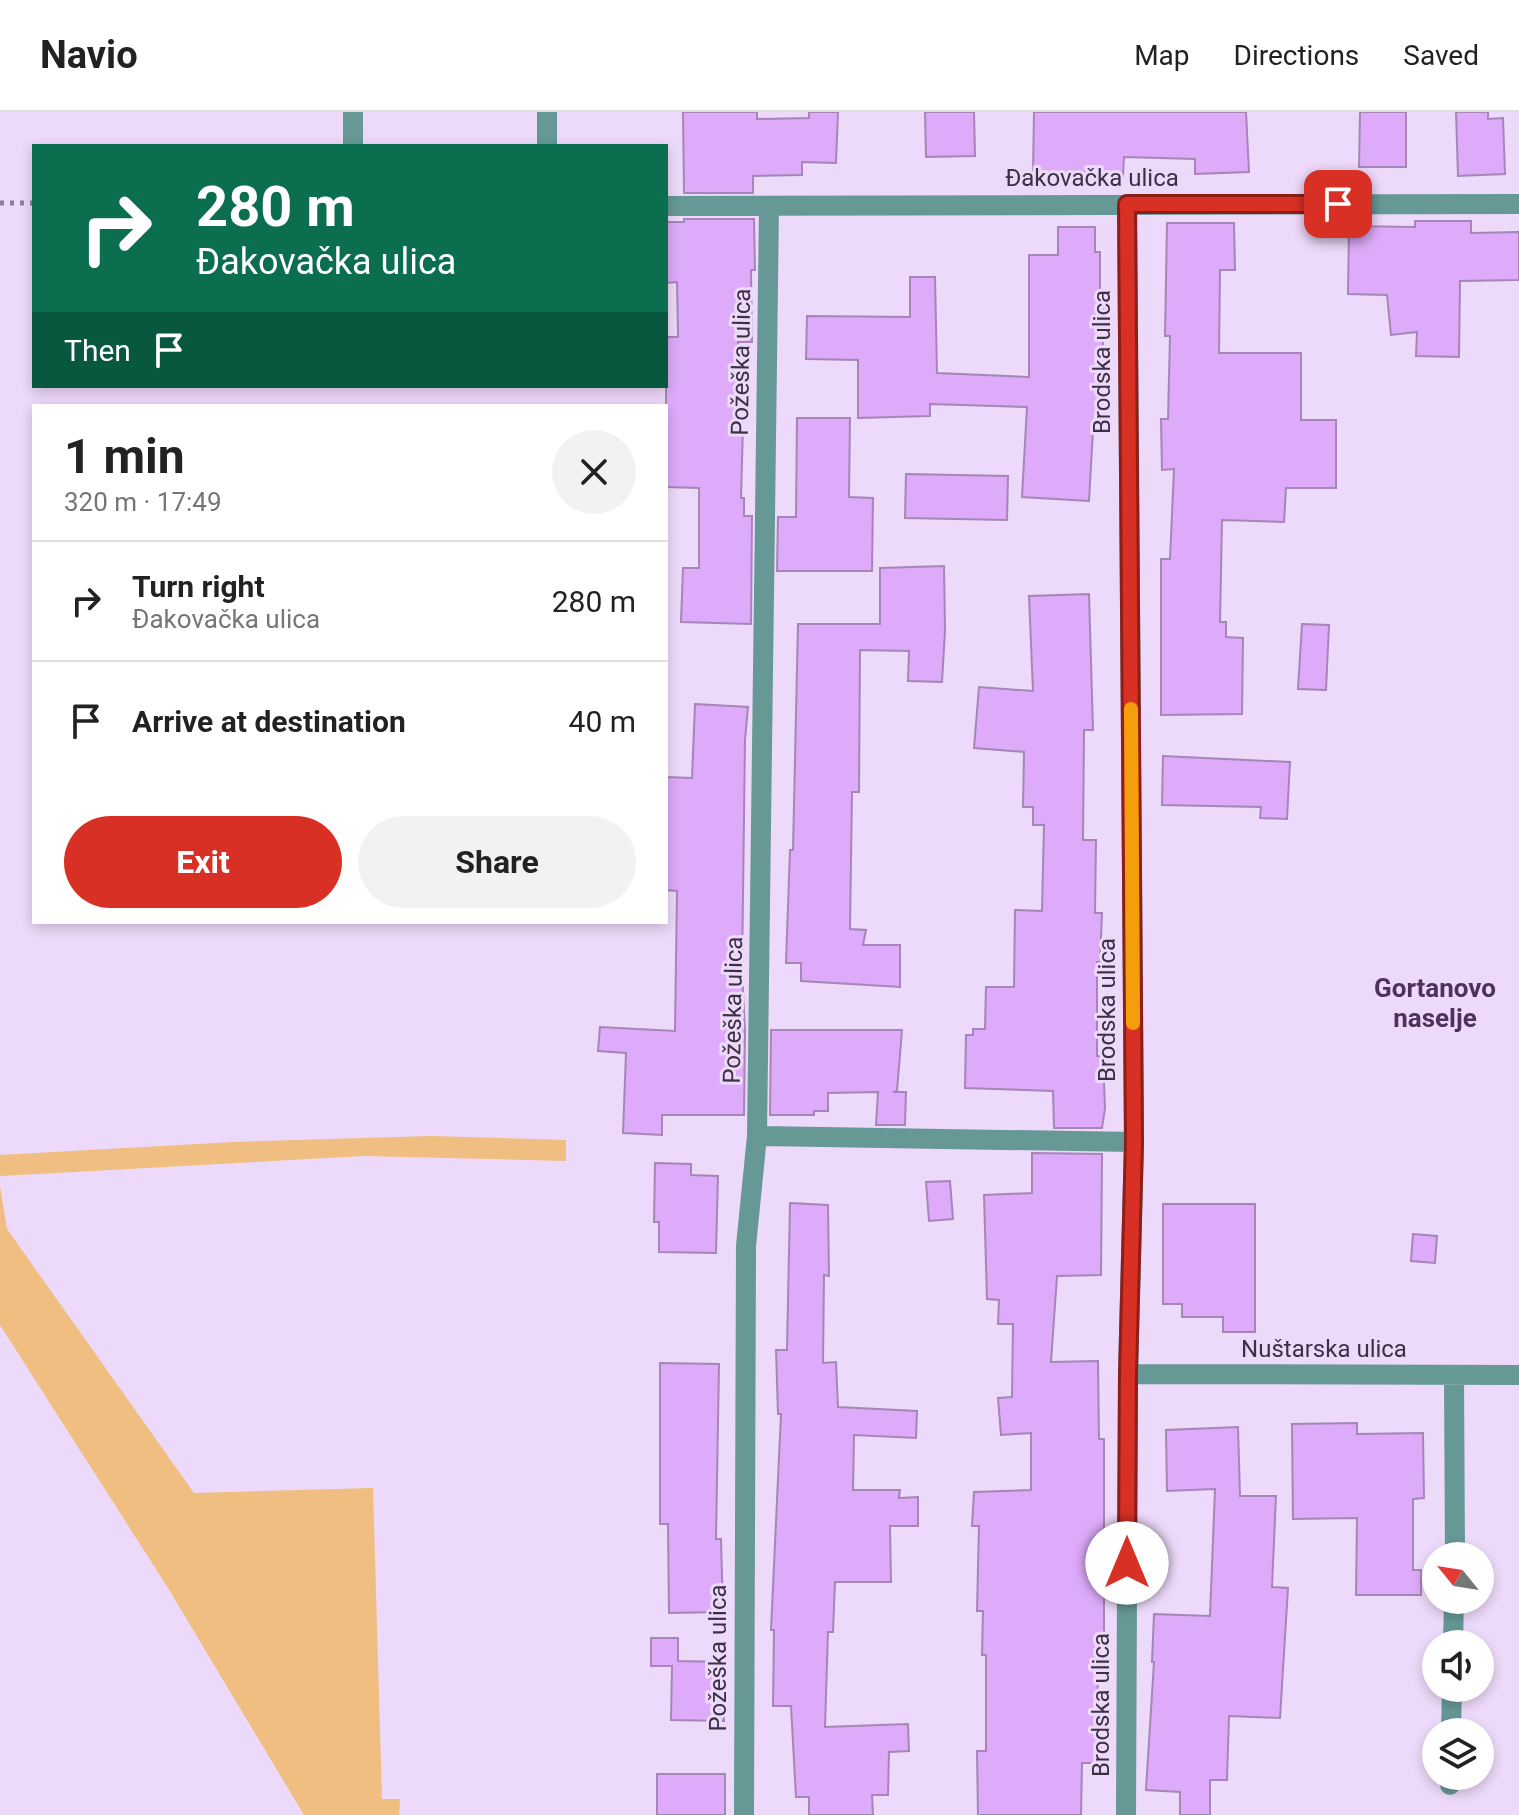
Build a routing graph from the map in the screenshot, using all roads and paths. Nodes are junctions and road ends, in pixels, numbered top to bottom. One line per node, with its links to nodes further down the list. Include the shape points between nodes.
1 (353, 112): 3 (street)
2 (547, 112): 4 (street)
3 (353, 144)
4 (547, 144)
5 (0, 203): 6 (path)
6 (32, 203)
7 (1127, 204): 8 (street, Đakovačka ulica); 10 (street, Đakovačka ulica); 12 (street, Brodska ulica)
8 (1519, 204)
9 (668, 206): 10 (street, Đakovačka ulica)
10 (769, 206): 11 (street, Požeška ulica)
11 (757, 1136): 12 (street); 17 (street, Požeška ulica, via 746,1246)
12 (1134, 1142): 13 (street, Brodska ulica)
13 (1128, 1374): 14 (street, Nuštarska ulica); 18 (street, Brodska ulica)
14 (1454, 1375): 15 (street, Nuštarska ulica); 16 (street)
15 (1519, 1375)
16 (1455, 1542)
17 (744, 1815)
18 (1126, 1815)

